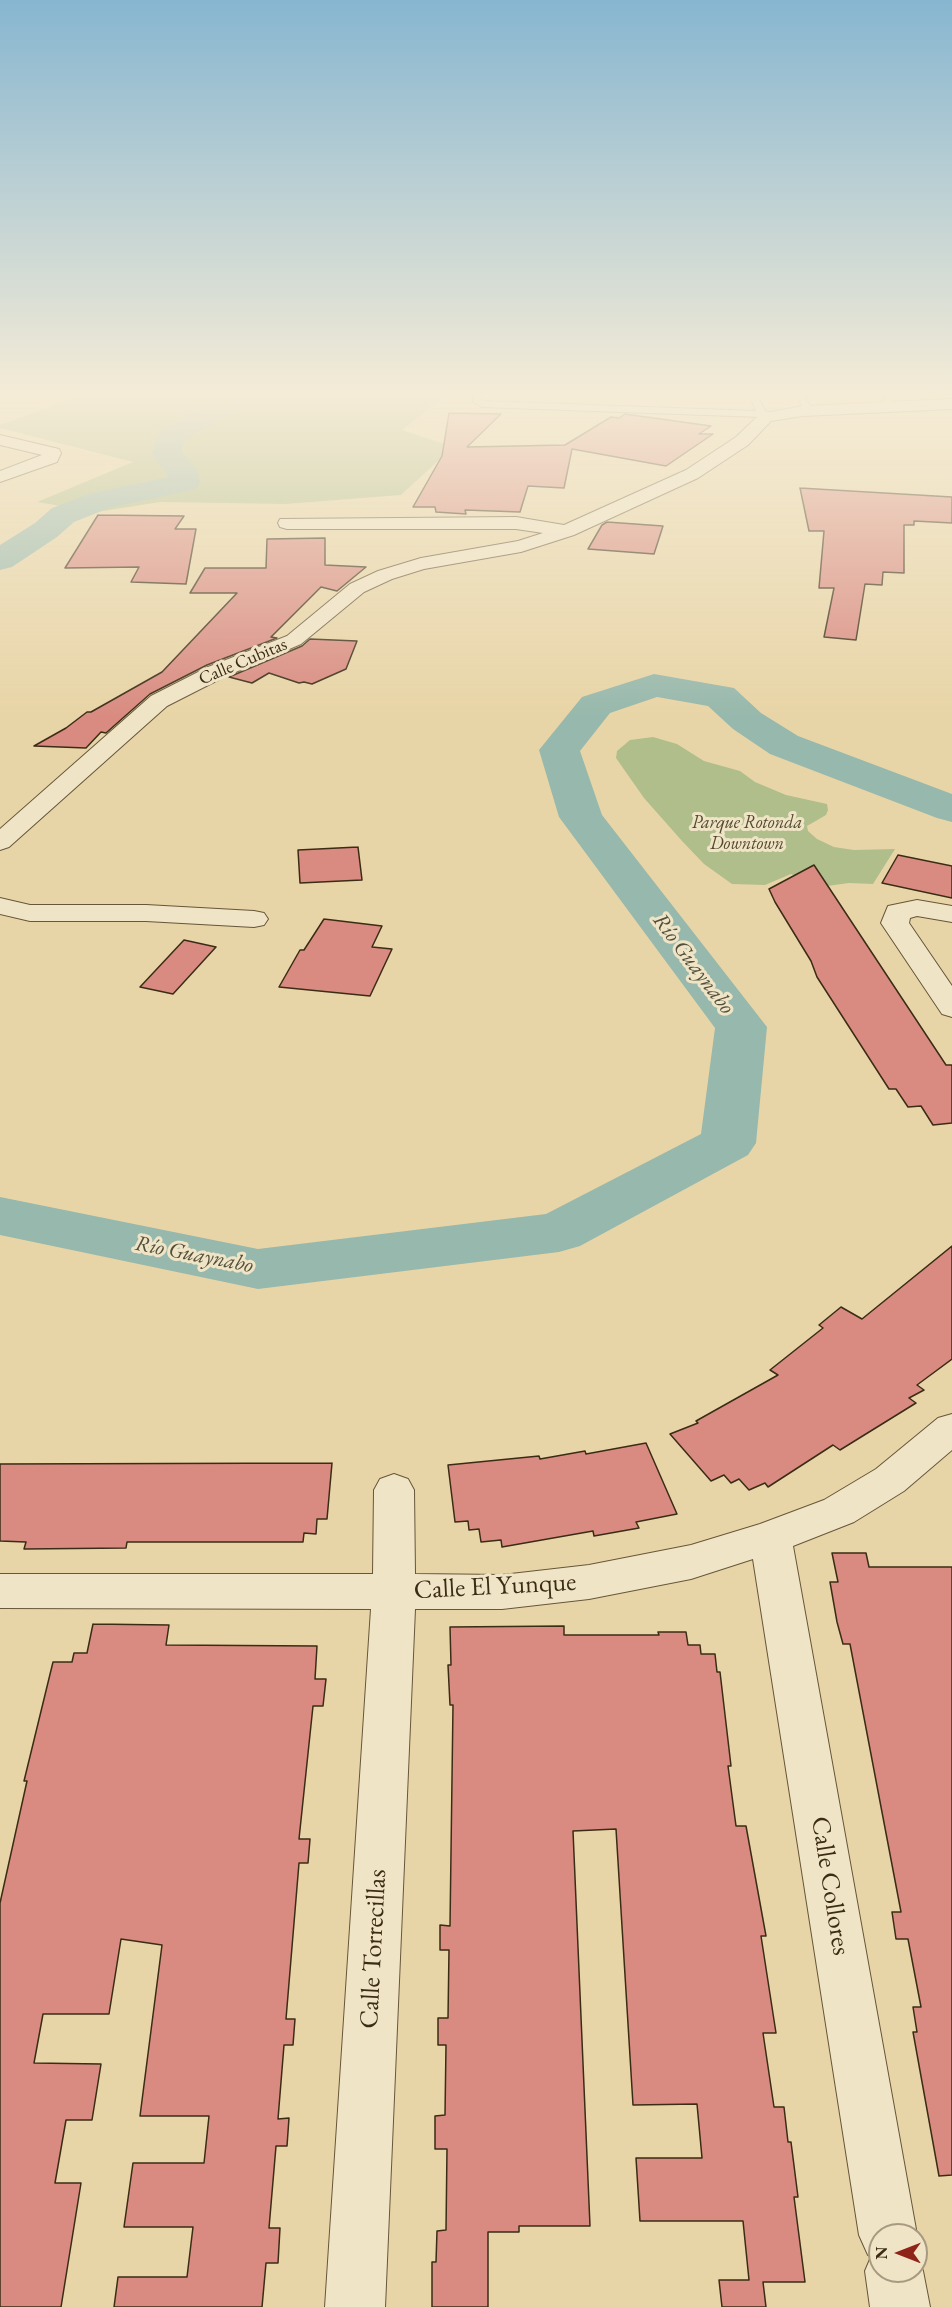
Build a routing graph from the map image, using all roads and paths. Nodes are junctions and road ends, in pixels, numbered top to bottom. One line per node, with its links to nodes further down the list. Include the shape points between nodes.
1 (631, 502): 3 (street, Calle Cubitas)
2 (287, 523): 3 (street, via 516,523)
3 (567, 531): 4 (street, Calle Cubitas, via 521,546 421,564 357,588 294,640 159,701)
4 (0, 842)
5 (0, 906): 7 (street, via 30,913 146,913)
6 (952, 914): 8 (street, via 917,908 898,912 895,923)
7 (254, 919)
8 (952, 1008)
9 (952, 1428): 11 (street, Calle El Yunque, via 890,1480 839,1512)
10 (394, 1490): 13 (street, Calle Torrecillas)
11 (771, 1537): 13 (street, Calle El Yunque, via 691,1562 589,1582 502,1592); 14 (street, Calle Collores)
12 (0, 1591): 13 (street, Calle El Yunque)
13 (394, 1591): 16 (street, Calle Torrecillas)
14 (886, 2223)
15 (896, 2283): 17 (street)
16 (355, 2307)
17 (900, 2307)

